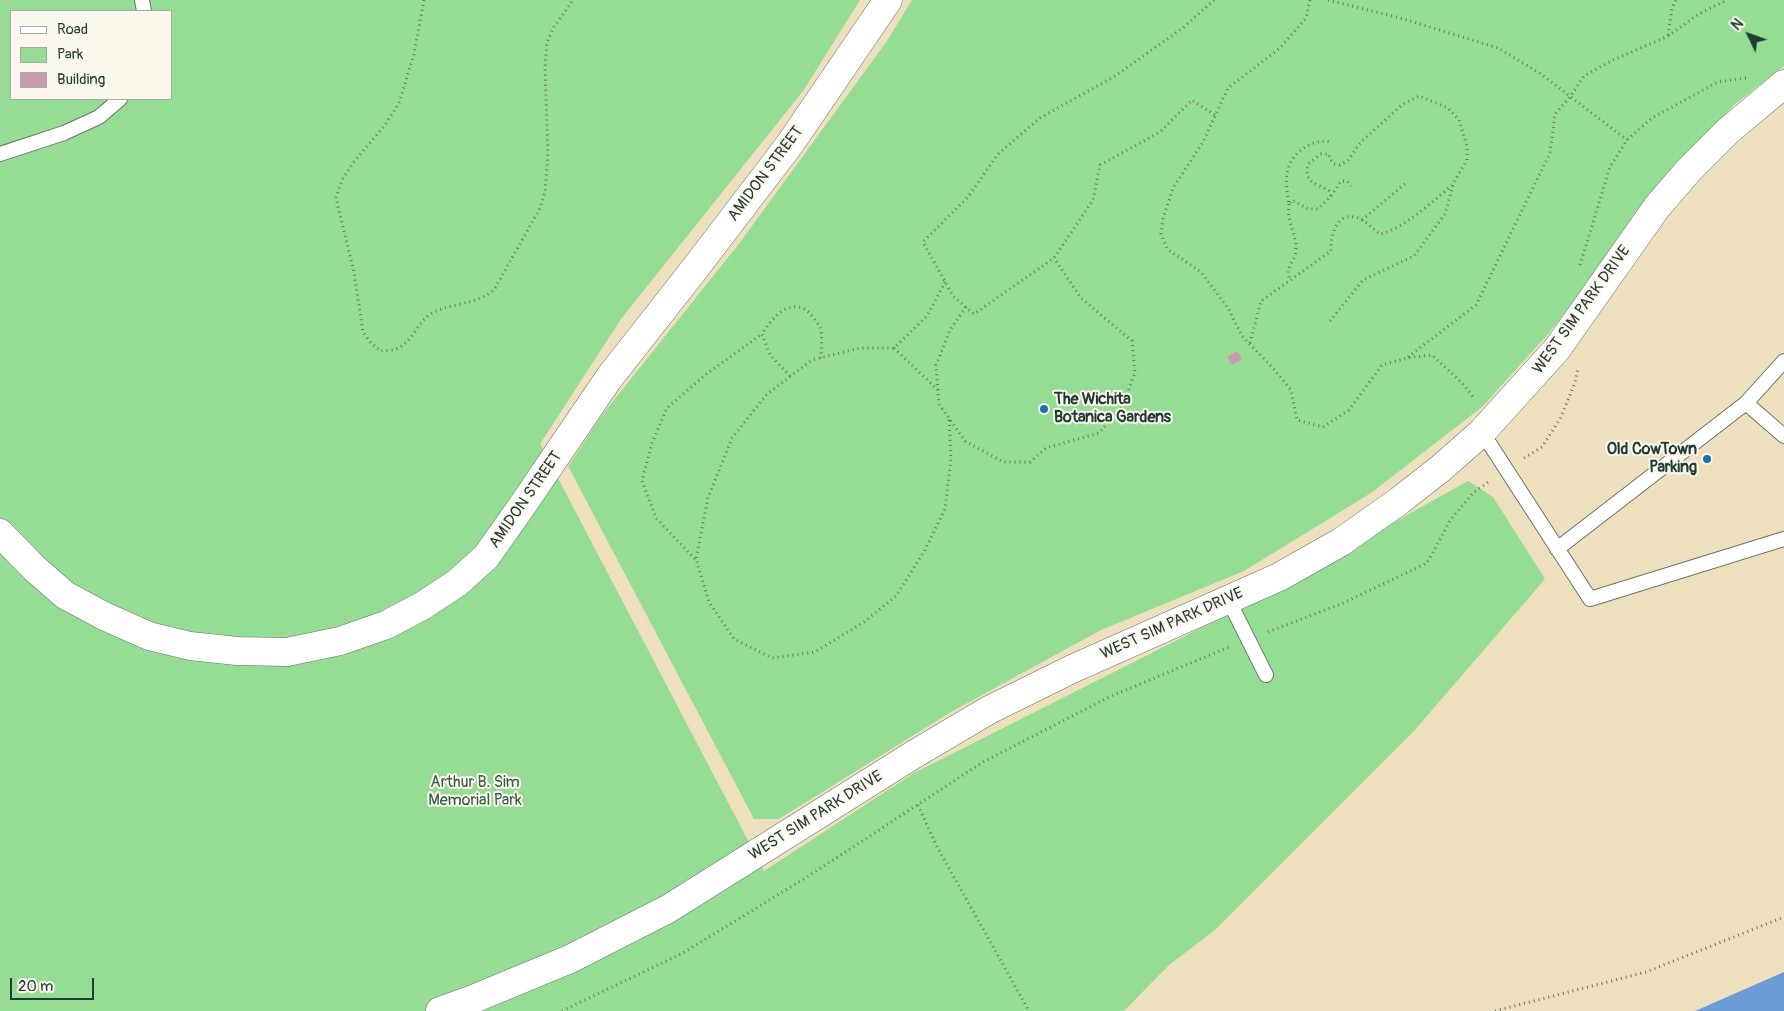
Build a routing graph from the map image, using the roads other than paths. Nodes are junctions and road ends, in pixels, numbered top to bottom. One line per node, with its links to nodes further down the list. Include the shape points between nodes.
1 (888, 0): 9 (street, AMIDON STREET, via 790,144 608,378 486,556 457,583 422,606 386,625 340,641 287,652 237,652 190,646 149,636 65,595)
2 (1784, 84): 7 (street, WEST SIM PARK DRIVE, via 1728,130 1688,171 1657,207 1557,349)
3 (119, 100): 4 (lane, via 100,117 64,133)
4 (0, 154)
5 (1784, 361): 6 (lane)
6 (1746, 403): 8 (lane); 11 (lane)
7 (1482, 432): 11 (lane); 12 (street, WEST SIM PARK DRIVE, via 1440,470 1341,542 1279,577)
8 (1784, 436)
9 (0, 533)
10 (1784, 539): 11 (lane, via 1590,599)
11 (1557, 549)
12 (1228, 599): 13 (lane); 14 (street, WEST SIM PARK DRIVE, via 1072,668 989,710 668,909)
13 (1266, 675)
14 (473, 1006): 15 (street, WEST SIM PARK DRIVE)
15 (440, 1011)

